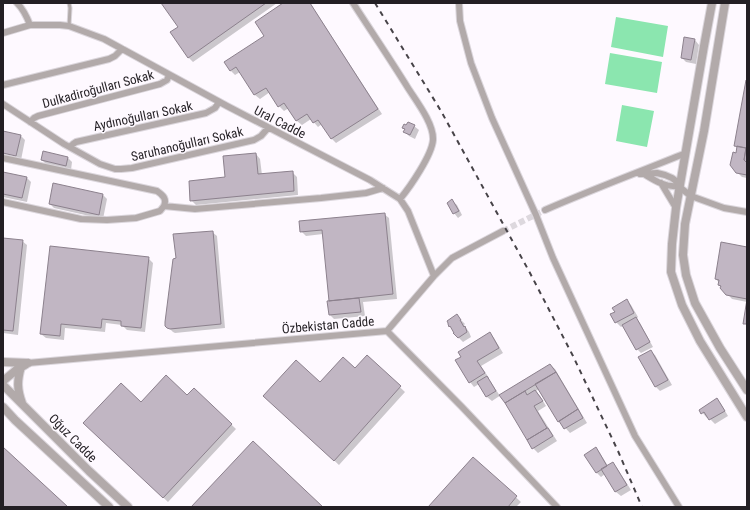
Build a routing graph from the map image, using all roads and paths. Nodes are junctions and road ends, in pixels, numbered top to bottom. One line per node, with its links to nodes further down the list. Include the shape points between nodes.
1 (17, 3): 7 (street)
2 (68, 3): 8 (lane)
3 (352, 3): 26 (street, via 422,110 432,130 431,150 409,188)
4 (459, 3): 46 (street, via 460,21 471,63 492,118 634,436)
5 (712, 3): 18 (street)
6 (725, 3): 25 (street)
7 (30, 25): 8 (street, Ural Cadde); 9 (street, Ural Cadde)
8 (69, 26): 10 (street, Ural Cadde, via 104,39)
9 (3, 33)
10 (122, 49): 11 (street, Ural Cadde); 12 (street, via 109,59)
11 (169, 75): 13 (street, Ural Cadde); 15 (street, Dulkadiroğulları Sokak, via 167,80 160,84 38,116)
12 (3, 85)
13 (219, 102): 16 (street, Ural Cadde); 17 (street, Aydınoğulları Sokak, via 213,110 202,115 76,142)
14 (3, 104): 15 (street, Saruhanoğulları Sokak)
15 (30, 122): 17 (street, Saruhanoğulları Sokak)
16 (268, 128): 17 (street, Saruhanoğulları Sokak, via 254,140 127,169 105,166); 24 (street, Ural Cadde)
17 (70, 147)
18 (686, 152): 20 (street); 23 (street)
19 (3, 158): 28 (street, via 157,191 166,202)
20 (635, 174): 21 (street); 30 (street)
21 (644, 174): 22 (street); 23 (street, via 665,175 676,181)
22 (661, 183): 23 (street); 29 (street)
23 (679, 187): 25 (street); 29 (street)
24 (383, 188): 26 (street, Ural Cadde); 28 (street, via 366,193 196,209)
25 (691, 196): 31 (street, via 724,208); 39 (street, via 685,224 683,255 686,275 695,303)
26 (400, 198): 33 (street, via 408,211)
27 (3, 202): 28 (street, via 81,219 100,220 136,218 160,211)
28 (164, 206)
29 (676, 208): 42 (street, via 671,272 682,305 700,341)
30 (545, 210)
31 (747, 212)
32 (503, 231): 33 (street, via 452,258)
33 (434, 276): 34 (street)
34 (387, 331): 36 (street, Özbekistan Cadde); 45 (street, Özbekistan Cadde)
35 (3, 362): 36 (street)
36 (25, 365): 37 (street); 40 (street, via 18,378)
37 (3, 381)
38 (3, 385): 40 (street, Oğuz Cadde)
39 (747, 390)
40 (22, 403): 44 (street, Oğuz Cadde)
41 (3, 406): 43 (street, Oğuz Cadde, via 20,425)
42 (747, 416)
43 (109, 507)
44 (128, 507)
45 (557, 507)
46 (678, 507)

